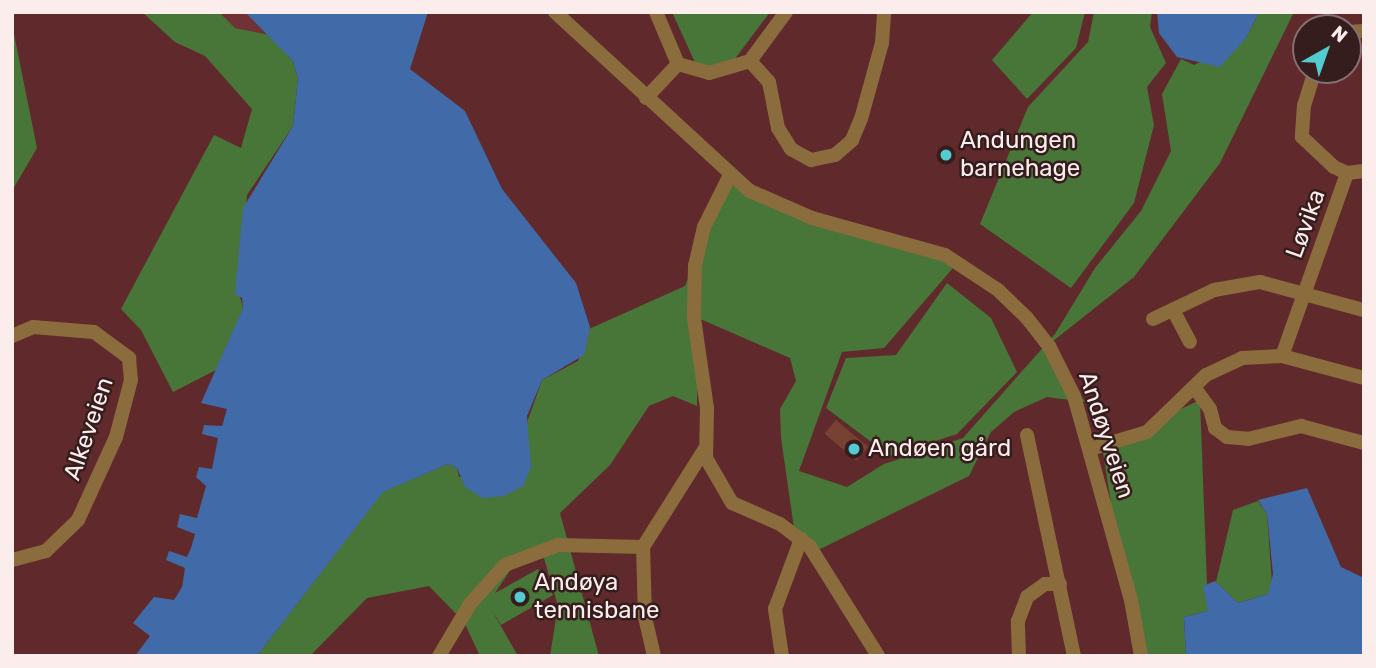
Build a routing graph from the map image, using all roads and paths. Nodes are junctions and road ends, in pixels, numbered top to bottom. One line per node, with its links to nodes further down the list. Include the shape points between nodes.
1 (555, 12): 8 (street, Andøyveien)
2 (656, 12): 6 (street)
3 (786, 12): 5 (street)
4 (884, 12): 5 (street, via 882,43 861,119 852,139 835,155 811,160 791,149 778,128 769,82)
5 (750, 61): 6 (street, via 709,73)
6 (678, 64): 8 (street)
7 (1310, 84): 10 (street, Løvika, via 1302,137)
8 (646, 98): 11 (street, Andøyveien)
9 (1364, 171): 10 (street, Løvika)
10 (1347, 173): 12 (street, Løvika)
11 (729, 177): 23 (street, Andøyveien, via 779,206 945,255 998,290 1054,355); 24 (street, via 704,227 695,265 694,318 707,408)
12 (1306, 290): 13 (street, Løvika, via 1244,283); 14 (street, Løvika); 18 (street, Løvika)
13 (1173, 310): 15 (street, Løvika); 17 (street)
14 (1364, 310)
15 (1153, 319)
16 (12, 337): 27 (street, Alkeveien, via 33,327 102,335 128,358 131,380 116,437 78,520 46,551)
17 (1190, 342)
18 (1282, 356): 19 (street); 20 (street, via 1229,363)
19 (1364, 378)
20 (1194, 387): 22 (street, via 1210,410 1215,428 1227,437 1248,439 1301,426); 23 (street, via 1147,432)
21 (1027, 435): 28 (street)
22 (1364, 443)
23 (1090, 449): 35 (street, Andøyveien)
24 (704, 450): 25 (street, via 717,484 732,502); 26 (street)
25 (801, 539): 31 (street, via 775,609); 32 (street)
26 (643, 547): 29 (street, via 549,547 505,565 470,604); 30 (street, via 645,617)
27 (12, 560)
28 (1060, 584): 33 (street, via 1045,584 1027,597 1018,621); 34 (street)
29 (439, 656)
30 (654, 656)
31 (782, 656)
32 (878, 656)
33 (1019, 656)
34 (1074, 656)
35 (1141, 656)

